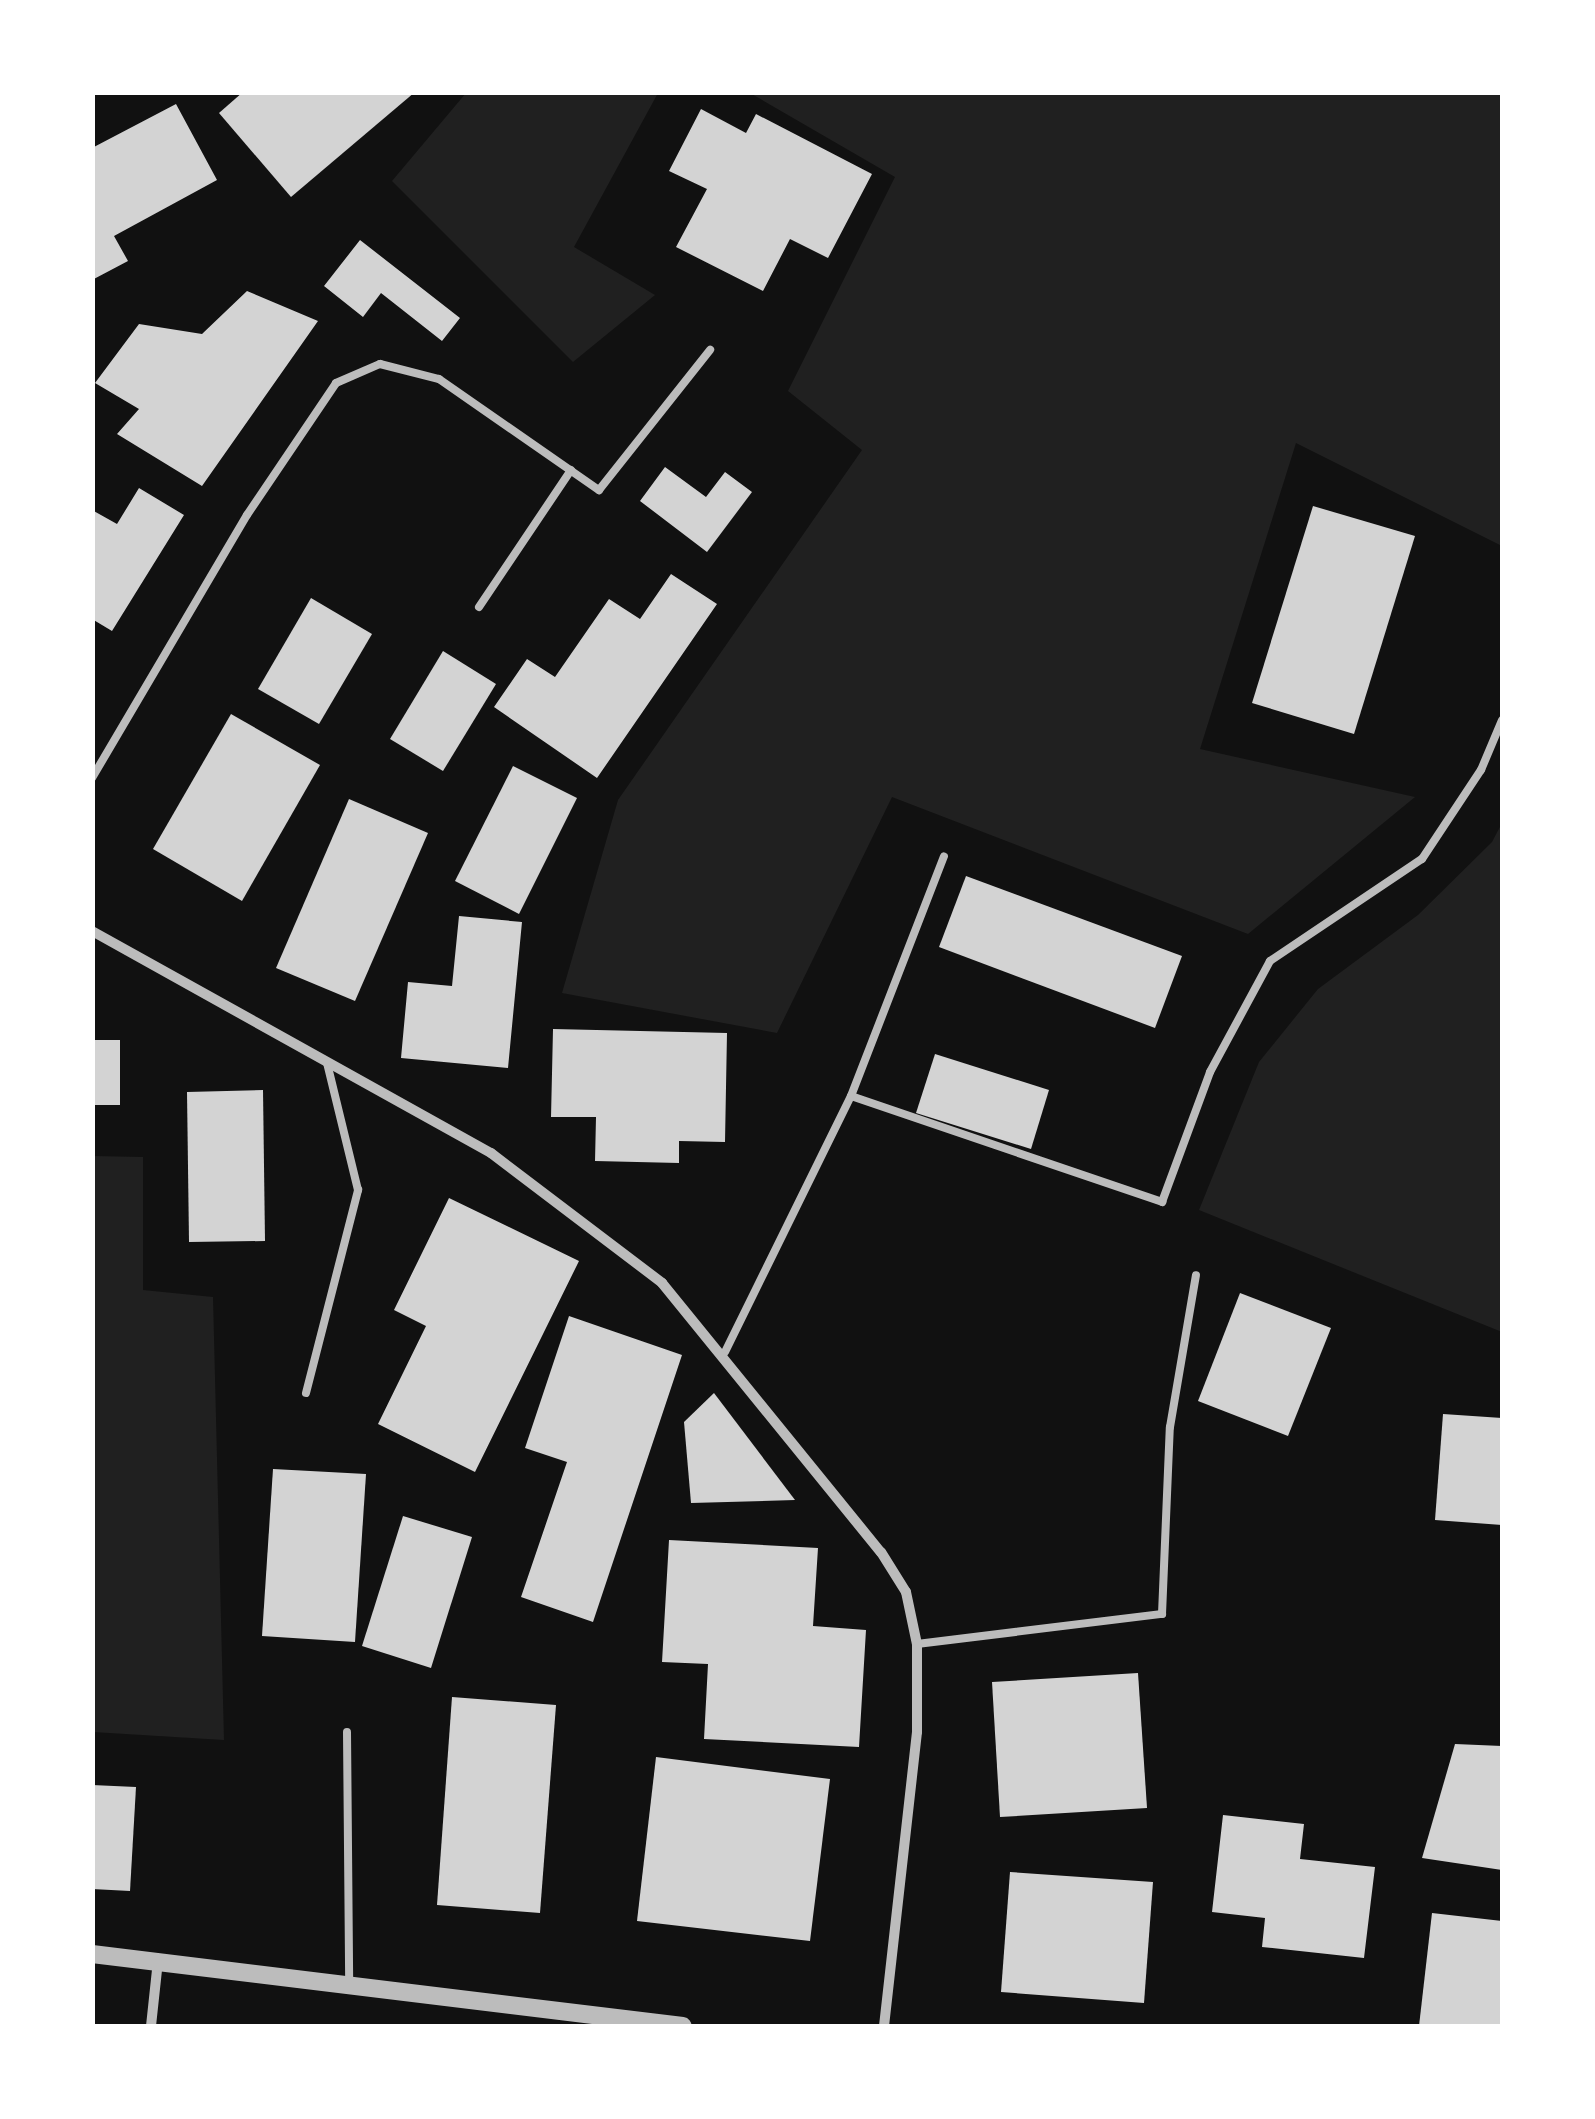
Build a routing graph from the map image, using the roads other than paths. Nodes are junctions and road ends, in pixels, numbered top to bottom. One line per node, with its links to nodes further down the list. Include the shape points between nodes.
1 (710, 350): 2 (lane, via 599,490)
2 (571, 470): 3 (lane); 5 (lane, via 439,379 380,364 336,383 246,516)
3 (479, 607)
4 (1502, 720): 9 (lane, via 1481,770 1422,858 1270,961 1210,1072 1162,1202)
5 (92, 778)
6 (944, 856): 9 (lane)
7 (92, 931): 8 (street)
8 (327, 1062): 11 (street, via 491,1153 662,1282); 12 (lane, via 358,1190)
9 (851, 1096): 11 (lane)
10 (1196, 1275): 13 (lane, via 1170,1426 1162,1614)
11 (724, 1352): 13 (street, via 881,1552 906,1592)
12 (306, 1393)
13 (918, 1644): 20 (street, via 918,1732)
14 (347, 1732): 17 (lane)
15 (92, 1954): 16 (street)
16 (158, 1961): 17 (street); 18 (street)
17 (350, 1985): 19 (street)
18 (151, 2026)
19 (683, 2026)
20 (884, 2026)

